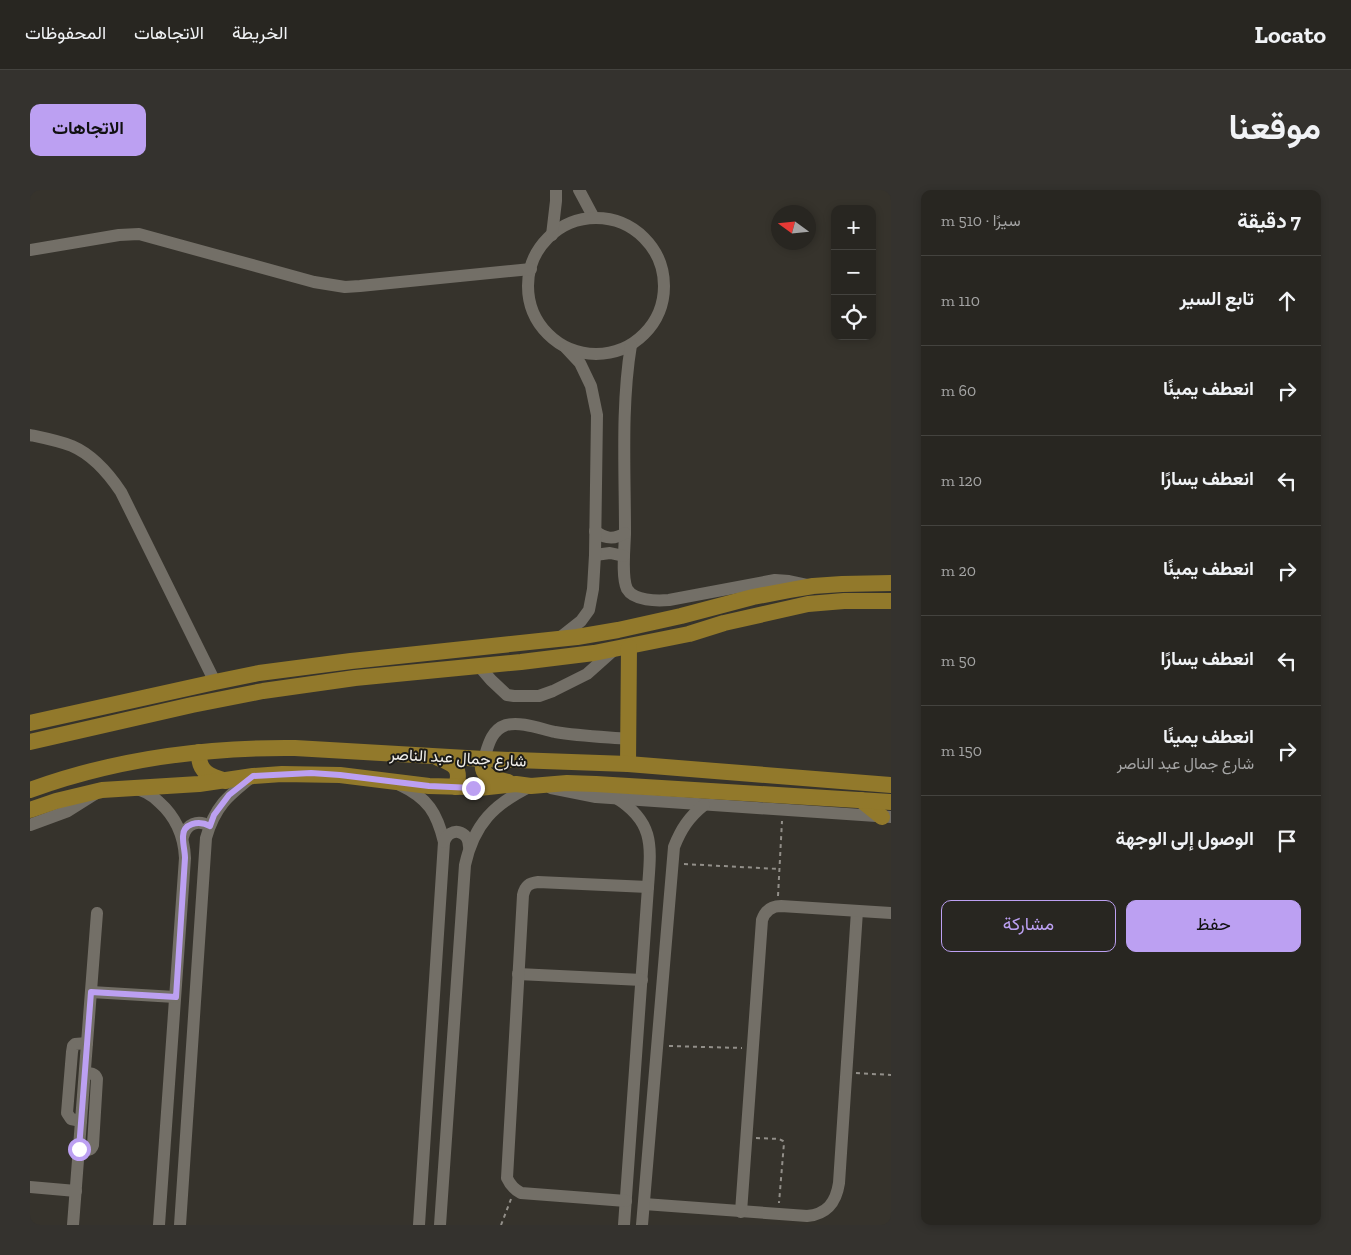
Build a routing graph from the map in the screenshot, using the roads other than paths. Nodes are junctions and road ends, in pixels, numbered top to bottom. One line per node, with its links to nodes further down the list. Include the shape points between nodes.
1 (556, 190): 4 (street)
2 (579, 190): 3 (street)
3 (594, 218): 4 (street, via 571,223); 7 (street, via 614,220 632,228 647,241 658,258 664,277 664,297 658,316)
4 (552, 235): 6 (street, via 542,245)
5 (30, 250): 6 (street, via 139,234 314,282 345,287)
6 (531, 269): 8 (street, via 531,302 538,320 549,335)
7 (631, 345): 8 (street, via 609,353 586,354); 11 (street, via 625,406)
8 (564, 346): 10 (street, via 580,364 591,386 597,415)
9 (30, 435): 21 (street, via 72,446 112,478)
10 (595, 531): 11 (street, via 607,538); 12 (street)
11 (625, 533): 13 (street)
12 (596, 555): 13 (street); 17 (street, via 589,610 581,621)
13 (624, 556): 15 (street, via 627,589 634,596 655,602 775,580)
14 (891, 583): 15 (main road)
15 (813, 586): 17 (main road, via 753,596 618,630)
16 (891, 601): 18 (main road, via 808,604)
17 (556, 640): 20 (main road)
18 (622, 648): 19 (main road); 19 (street, via 587,674 539,696 507,695); 24 (main road)
19 (479, 666): 22 (main road)
20 (259, 673): 21 (main road); 22 (main road)
21 (215, 682): 23 (main road)
22 (263, 691): 25 (main road)
23 (30, 723)
24 (628, 740): 28 (street, via 556,732 520,724 506,725 491,739); 29 (main road)
25 (30, 742)
26 (198, 752): 27 (main road, شارع جمال عبد الناصر, via 295,748); 31 (main road, via 203,769); 37 (main road, شارع جمال عبد الناصر, via 107,767)
27 (432, 756): 28 (main road, شارع جمال عبد الناصر); 35 (main road, via 454,765 458,776)
28 (484, 759): 29 (main road, شارع جمال عبد الناصر); 33 (main road, via 482,768 488,776)
29 (628, 764): 34 (main road, شارع جمال عبد الناصر)
30 (253, 776): 31 (main road, شارع جمال عبد الناصر); 32 (main road, شارع جمال عبد الناصر, via 311,773); 46 (street, via 229,795)
31 (226, 781): 36 (main road, شارع جمال عبد الناصر)
32 (391, 781): 35 (main road, شارع جمال عبد الناصر); 48 (street, via 425,801 434,813)
33 (529, 785): 35 (main road, شارع جمال عبد الناصر); 39 (street); 40 (main road, شارع جمال عبد الناصر, via 625,785); 49 (street, via 486,818)
34 (891, 785)
35 (456, 787)
36 (125, 788): 38 (main road, شارع جمال عبد الناصر); 47 (street, via 140,790 154,797 173,817)
37 (30, 790)
38 (102, 790): 43 (main road, شارع جمال عبد الناصر); 45 (street, via 68,811)
39 (616, 798): 42 (street); 50 (street, via 642,823 648,834)
40 (861, 800): 41 (main road, شارع جمال عبد الناصر); 44 (main road)
41 (891, 802)
42 (704, 805): 44 (street); 51 (street, via 678,834)
43 (30, 810)
44 (887, 817)
45 (30, 825)
46 (210, 826): 47 (street, via 191,825); 60 (street, via 205,852)
47 (183, 837): 59 (street, via 185,858)
48 (444, 842): 49 (street, via 448,834 457,832 468,839); 69 (street)
49 (469, 847): 70 (street, via 463,883)
50 (650, 860): 51 (street, via 662,852); 52 (street)
51 (672, 863): 64 (street)
52 (648, 887): 56 (street, via 532,882 523,895); 57 (street)
53 (857, 911): 55 (street); 73 (street, via 839,1183 834,1201 814,1216); 73 (street, via 777,906 767,910 762,920)
54 (97, 913): 58 (street)
55 (891, 913)
56 (518, 974): 57 (street); 71 (street, via 507,1178 514,1190 521,1193)
57 (642, 980): 63 (street)
58 (91, 992): 59 (street); 61 (street)
59 (175, 1002): 60 (street); 75 (street)
60 (194, 1008): 76 (street)
61 (87, 1043): 62 (street); 65 (street, via 75,1044 72,1052 67,1113 71,1119)
62 (85, 1073): 65 (street); 66 (street, via 93,1074 97,1079 94,1145 90,1150)
63 (632, 1111): 64 (street); 71 (street)
64 (652, 1112): 72 (street)
65 (81, 1121): 66 (street)
66 (79, 1149): 68 (street)
67 (30, 1187): 68 (street)
68 (76, 1191): 74 (street)
69 (420, 1198): 70 (street); 77 (street)
70 (442, 1200): 78 (street)
71 (626, 1201): 79 (street)
72 (644, 1204): 73 (street); 80 (street)
73 (741, 1212)
74 (73, 1225)
75 (159, 1225)
76 (180, 1225)
77 (419, 1225)
78 (440, 1225)
79 (624, 1225)
80 (642, 1225)

